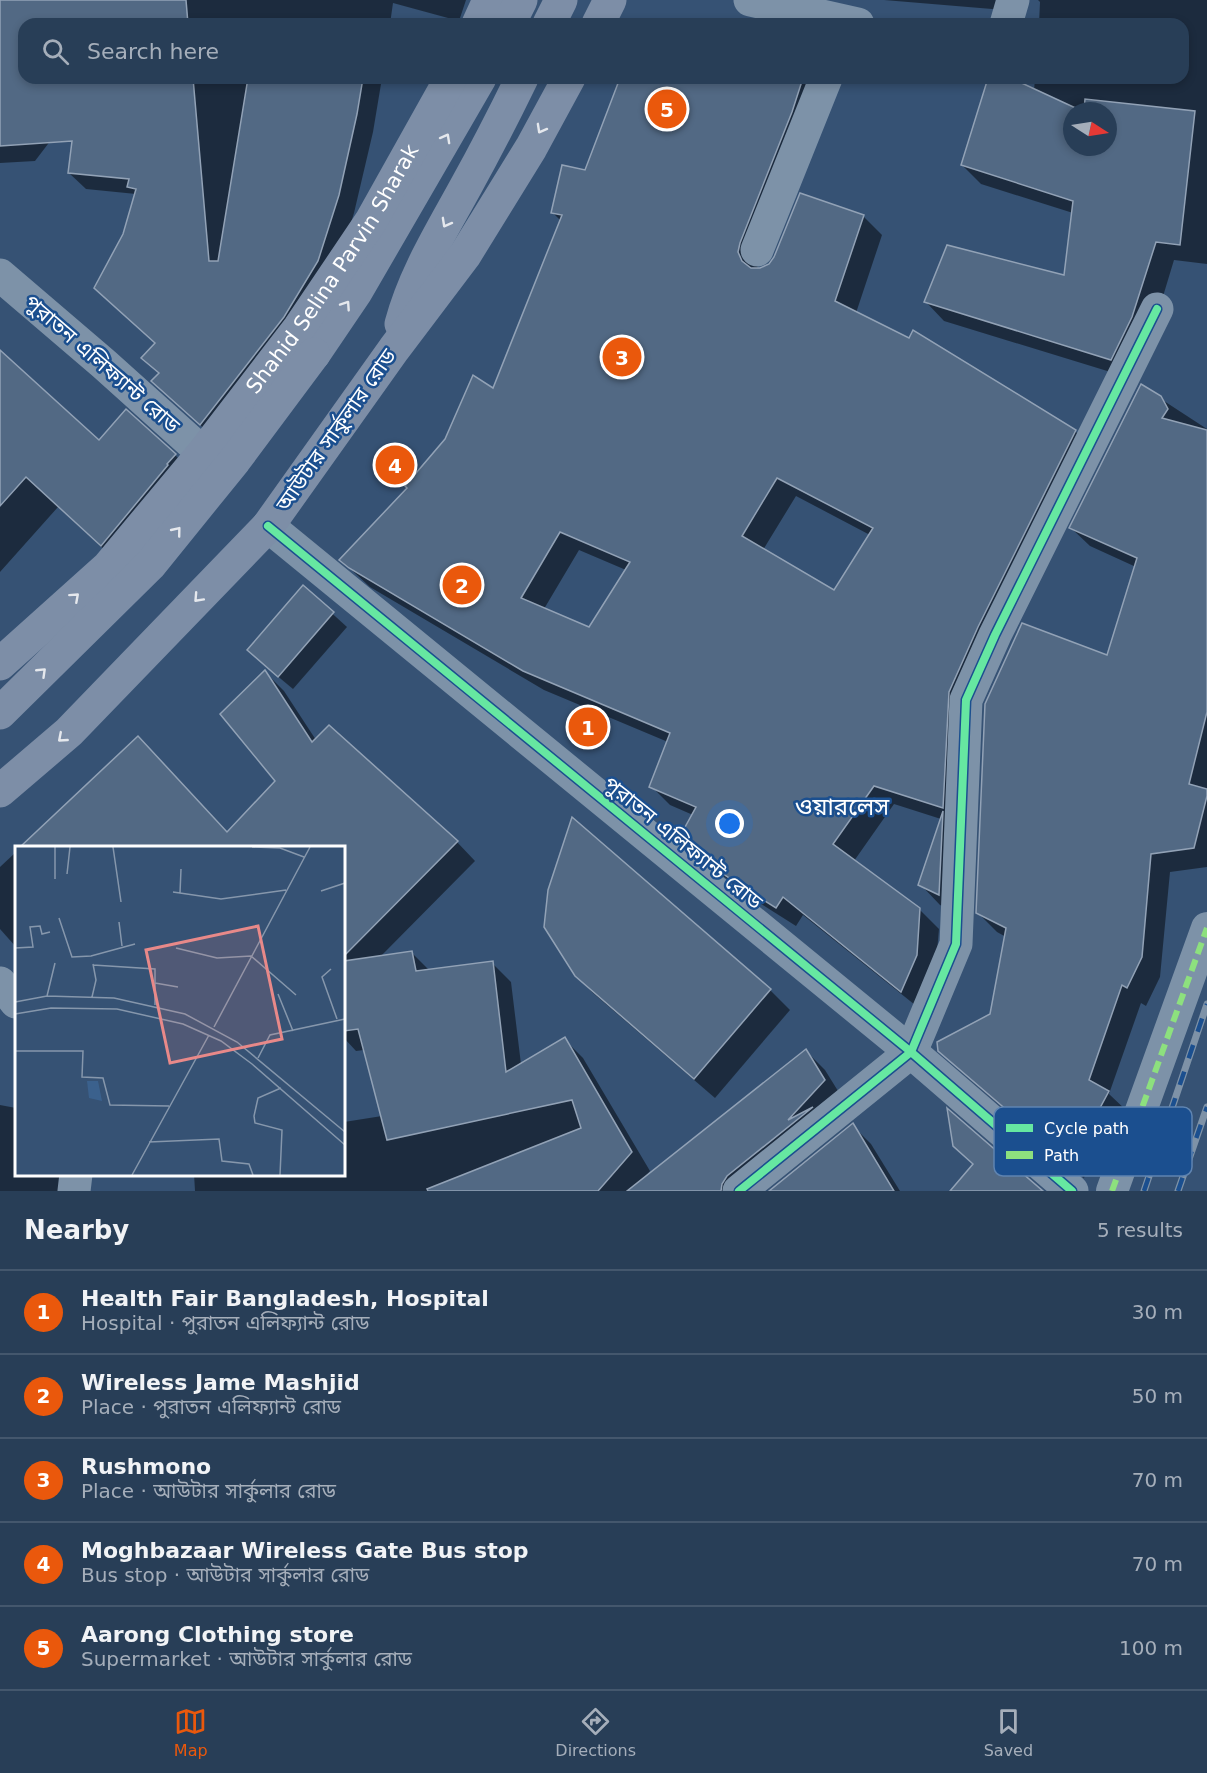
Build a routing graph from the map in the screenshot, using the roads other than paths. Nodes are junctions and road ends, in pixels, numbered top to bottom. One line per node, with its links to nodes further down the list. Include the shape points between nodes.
1 (489, 0): 7 (main road)
2 (521, 0): 8 (main road)
3 (561, 0): 9 (main road)
4 (610, 0): 10 (main road)
5 (750, 0): 11 (street)
6 (1013, 0): 12 (street)
7 (481, 18)
8 (511, 18)
9 (552, 18)
10 (601, 18)
11 (829, 18)
12 (1008, 18)
13 (448, 84): 22 (main road, Shahid Selina Parvin Sharak, via 371,221 299,328)
14 (477, 84): 25 (main road, one-way to 14, bridge, via 150,565 235,460 356,292)
15 (519, 84): 21 (main road, one-way to 21, via 426,258 405,307)
16 (566, 84): 21 (main road, আউটার সার্কুলার রোড, one-way to 21, via 465,255)
17 (824, 84): 18 (street)
18 (758, 250)
19 (0, 274): 22 (street, পুরাতন এলিফ্যান্ট রোড)
20 (1157, 309): 30 (street, via 966,699 956,944)
21 (394, 349): 23 (main road, আউটার সার্কুলার রোড)
22 (203, 453): 24 (main road, Shahid Selina Parvin Sharak, one-way to 22, via 108,567)
23 (268, 526): 26 (main road, আউটার সার্কুলার রোড, one-way to 26, via 69,732); 30 (street, পুরাতন এলিফ্যান্ট রোড)
24 (0, 664)
25 (0, 713)
26 (0, 791)
27 (1207, 928): 31 (street)
28 (0, 983): 29 (street)
29 (15, 1001)
30 (911, 1052): 32 (street, পুরাতন এলিফ্যান্ট রোড); 37 (street)
31 (1142, 1107)
32 (994, 1124)
33 (76, 1176): 36 (street)
34 (1055, 1176): 38 (street, পুরাতন এলিফ্যান্ট রোড)
35 (1117, 1176): 39 (street)
36 (74, 1191)
37 (738, 1191)
38 (1072, 1191)
39 (1112, 1191)

